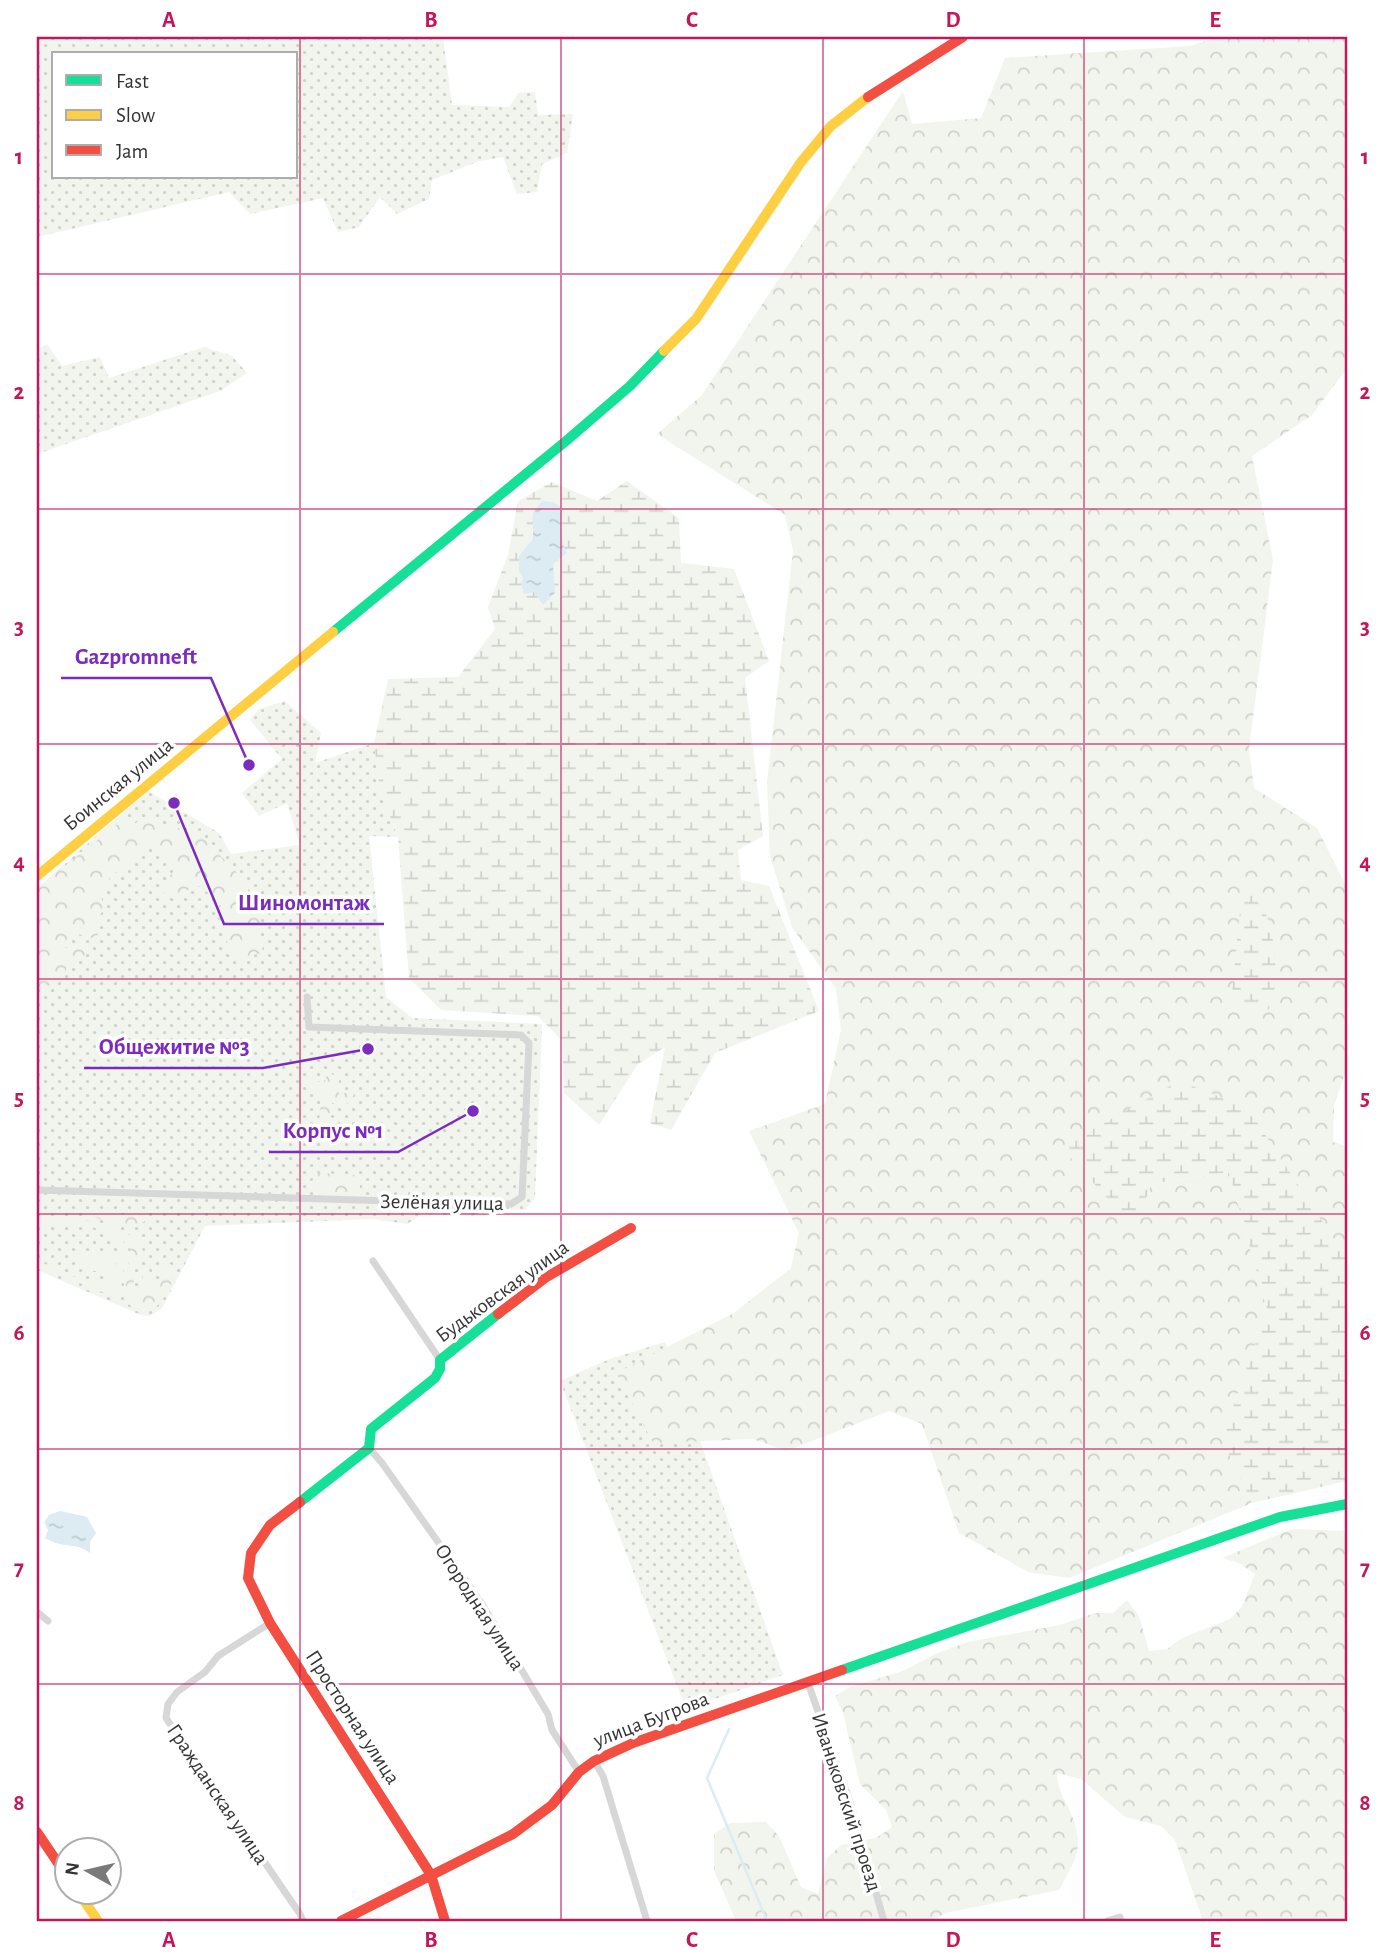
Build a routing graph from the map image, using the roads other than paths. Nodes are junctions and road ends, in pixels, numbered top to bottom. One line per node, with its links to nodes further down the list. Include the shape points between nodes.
1 (963, 37): 2 (street, Боинская улица, via 877,90 831,126 801,162 696,319 630,386)
2 (37, 876)
3 (307, 997): 4 (street, Зелёная улица, via 309,1027 521,1035 528,1043 522,1198 511,1204 487,1204)
4 (37, 1190)
5 (631, 1228): 7 (street, Будьковская улица, via 545,1278)
6 (373, 1261): 7 (street)
7 (440, 1360): 8 (street, Будьковская улица, via 435,1378 371,1429)
8 (369, 1448): 10 (street, Будьковская улица, via 270,1525 251,1553); 16 (street, Огородная улица, via 482,1604)
9 (1347, 1504): 14 (street, улица Бугрова, via 1280,1517)
10 (248, 1578): 13 (street, Просторная улица)
11 (37, 1612): 12 (street)
12 (48, 1621)
13 (270, 1623): 19 (street, Просторная улица); 22 (street, Гражданская улица, via 218,1656 177,1692 167,1704 166,1718)
14 (808, 1683): 15 (street, улица Бугрова, via 633,1743); 26 (street, Иваньковский проезд, via 849,1799)
15 (594, 1761): 16 (street, улица Бугрова); 25 (street, via 603,1776)
16 (579, 1772): 19 (street, улица Бугрова, via 552,1805 513,1834)
17 (37, 1832): 18 (street)
18 (52, 1854)
19 (431, 1875): 23 (street, улица Бугрова); 24 (street, Просторная улица)
20 (88, 1906): 21 (street)
21 (98, 1921)
22 (303, 1921)
23 (341, 1921)
24 (445, 1921)
25 (646, 1921)
26 (884, 1921)
27 (1107, 1921): 28 (street, via 1120,1917)
28 (1121, 1921)

